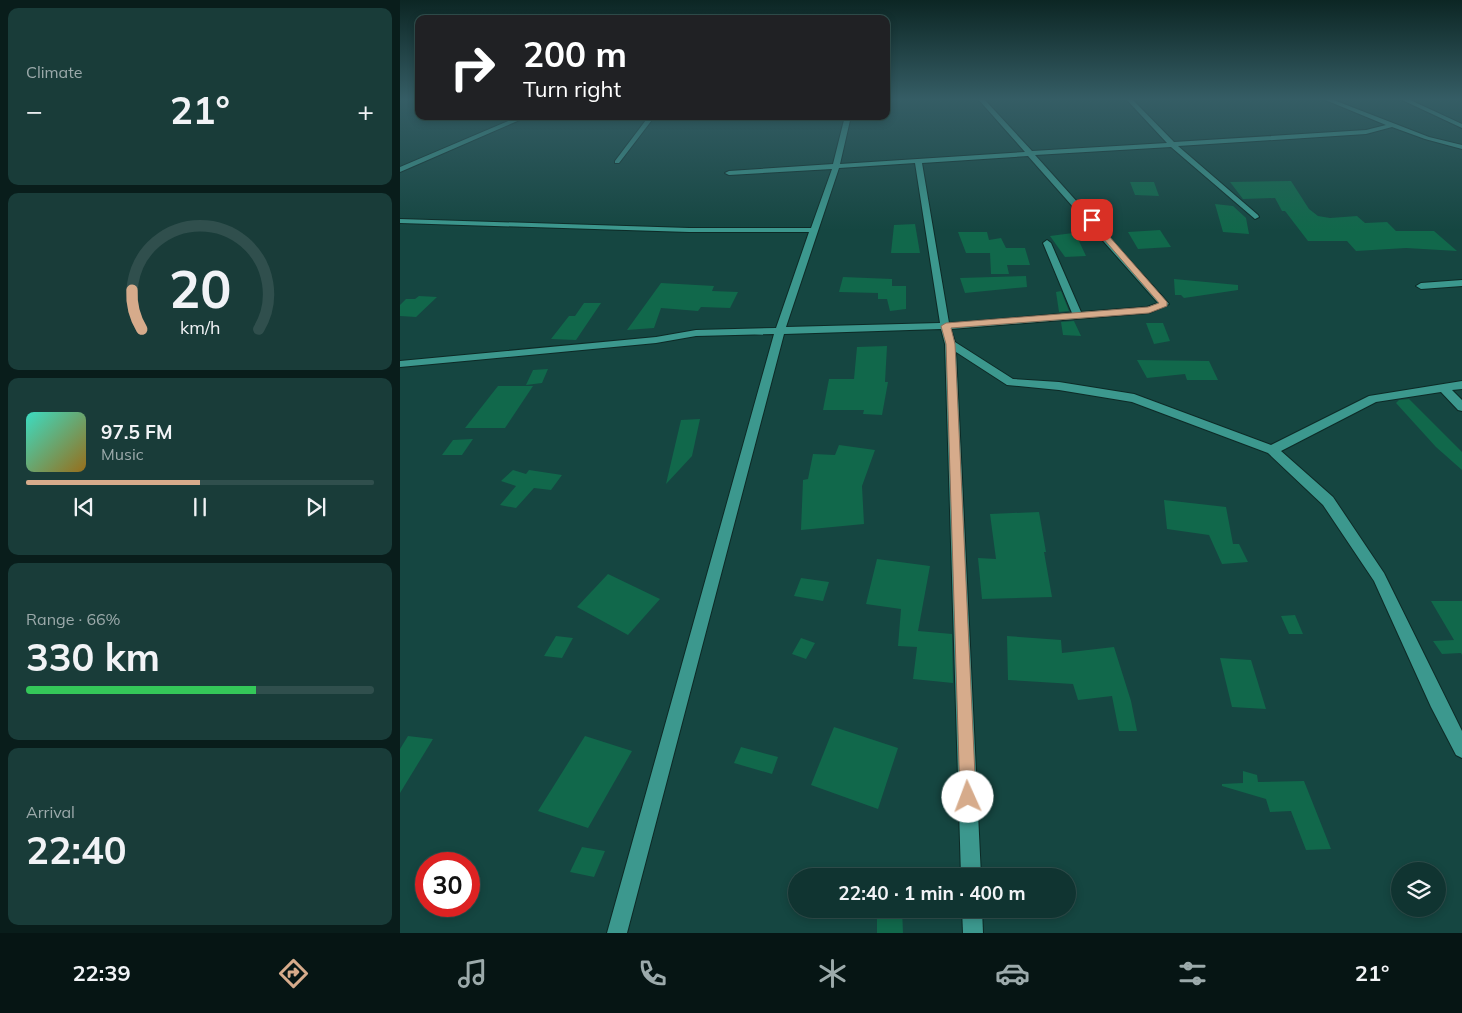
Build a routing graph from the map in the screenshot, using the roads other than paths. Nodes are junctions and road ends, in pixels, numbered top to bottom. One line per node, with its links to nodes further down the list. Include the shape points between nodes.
1 (464, 143): 14 (street)
2 (632, 143): 11 (street)
3 (842, 143): 13 (street)
4 (1018, 143): 10 (street)
5 (1172, 143): 8 (street)
6 (1210, 143): 8 (street)
7 (1445, 143): 9 (street)
8 (1174, 145): 10 (street); 16 (street)
9 (1462, 147)
10 (1029, 155): 12 (street); 22 (street, via 1080,206 1164,304 1149,310)
11 (617, 162)
12 (918, 162): 13 (street); 23 (street)
13 (836, 167): 15 (street); 18 (street)
14 (400, 170)
15 (729, 173)
16 (1255, 217)
17 (400, 220): 18 (street, via 689,230)
18 (814, 230): 24 (street)
19 (1047, 243): 22 (street)
20 (1462, 283): 21 (street)
21 (1421, 286)
22 (1078, 316): 23 (street)
23 (946, 326): 24 (street); 25 (street)
24 (780, 331): 26 (street, via 696,333 656,340); 34 (street)
25 (950, 344): 30 (street, via 1010,382 1134,398); 32 (street)
26 (400, 364)
27 (1462, 386): 28 (street)
28 (1442, 388): 29 (street); 30 (street, via 1373,398)
29 (1462, 407)
30 (1272, 450): 31 (street, via 1328,501 1379,577)
31 (1462, 749)
32 (971, 868)
33 (972, 918): 35 (street)
34 (617, 933)
35 (973, 933)

